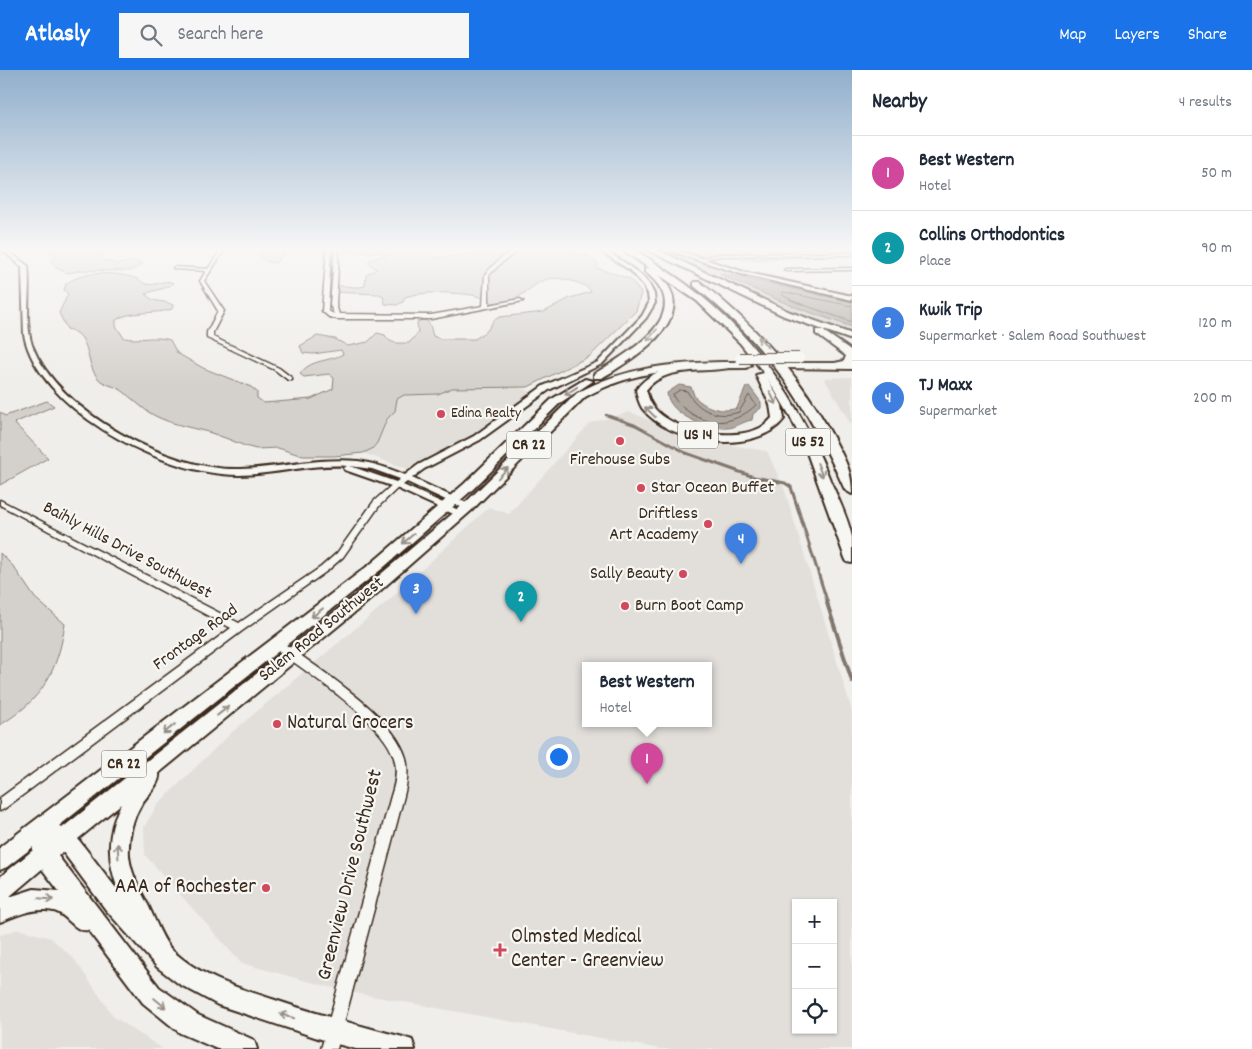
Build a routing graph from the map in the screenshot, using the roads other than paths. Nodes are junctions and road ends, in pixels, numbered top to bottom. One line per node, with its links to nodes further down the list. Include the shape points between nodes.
1 (27, 294): 26 (street, via 28,340 36,362 64,397 106,428 176,461 215,471 249,472)
2 (209, 294): 25 (street, via 221,311 210,338 277,369)
3 (326, 294): 16 (street, via 325,312)
4 (335, 294): 16 (street)
5 (486, 294): 14 (street)
6 (650, 294): 28 (street, via 652,299 644,317 600,363 546,388 477,438 434,459)
7 (668, 294): 24 (highway, one-way to 24, via 671,305 665,319 637,350)
8 (694, 294): 18 (highway, US 52)
9 (709, 294): 27 (highway, US 52, one-way to 9, via 804,394 757,335)
10 (744, 294): 15 (highway)
11 (833, 294): 12 (street)
12 (852, 298)
13 (520, 300): 14 (street)
14 (486, 307): 16 (street, via 431,317)
15 (787, 314): 17 (highway); 19 (highway, via 843,348)
16 (337, 317)
17 (852, 336)
18 (742, 339): 21 (highway, US 14, one-way to 21, via 776,405 778,419 768,429 736,438 702,435 665,423 650,413 643,403 641,390 654,377); 34 (highway, US 52, one-way to 34, via 772,376 796,416)
19 (852, 358): 20 (main road, bridge); 22 (highway, via 847,364)
20 (743, 362): 21 (main road, US 14); 22 (main road, US 14); 24 (main road, Salem Road Southwest, via 663,360)
21 (729, 365): 33 (main road, Salem Road Southwest / CR 22, one-way to 21, via 593,387 617,377 654,369)
22 (834, 366): 23 (main road, US 14)
23 (852, 366)
24 (598, 376): 33 (main road, Salem Road Southwest / CR 22, one-way to 33, via 556,401)
25 (290, 379)
26 (332, 464): 28 (street, via 362,465); 30 (street)
27 (842, 467): 29 (highway); 31 (highway, US 52)
28 (405, 478): 30 (street); 33 (street)
29 (852, 484)
30 (396, 485): 33 (street); 35 (street, Frontage Road, via 377,503 340,555)
31 (852, 490)
32 (0, 502): 35 (street, Baihly Hills Drive Southwest)
33 (456, 507): 36 (main road, Salem Road Southwest / CR 22, one-way to 36); 37 (main road, Salem Road Southwest / CR 22)
34 (852, 558)
35 (239, 628): 39 (street, Frontage Road)
36 (277, 644): 37 (street, Greenview Drive Southwest); 40 (main road, Salem Road Southwest / CR 22, one-way to 40)
37 (292, 656): 38 (main road, Salem Road Southwest / CR 22, one-way to 37); 48 (street, Greenview Drive Southwest, via 373,720 399,754 402,771)
38 (171, 751): 41 (main road, Salem Road Southwest / CR 22); 46 (main road, one-way to 38, via 128,891 117,850 121,826 133,801)
39 (0, 805)
40 (40, 829): 41 (main road); 42 (main road); 43 (main road, Salem Road Southwest / CR 22)
41 (65, 839): 42 (main road, Salem Road Southwest / CR 22); 46 (main road, via 114,902)
42 (44, 854): 44 (main road, Salem Road Southwest / CR 22); 47 (main road)
43 (0, 860)
44 (0, 890)
45 (0, 911): 47 (main road, one-way to 47, via 36,898 66,904)
46 (165, 959): 48 (main road, one-way to 46, via 218,993)
47 (128, 967): 49 (main road, one-way to 49, via 151,996 166,1008 204,1032)
48 (331, 1040): 50 (main road)
49 (245, 1049)
50 (403, 1049)

